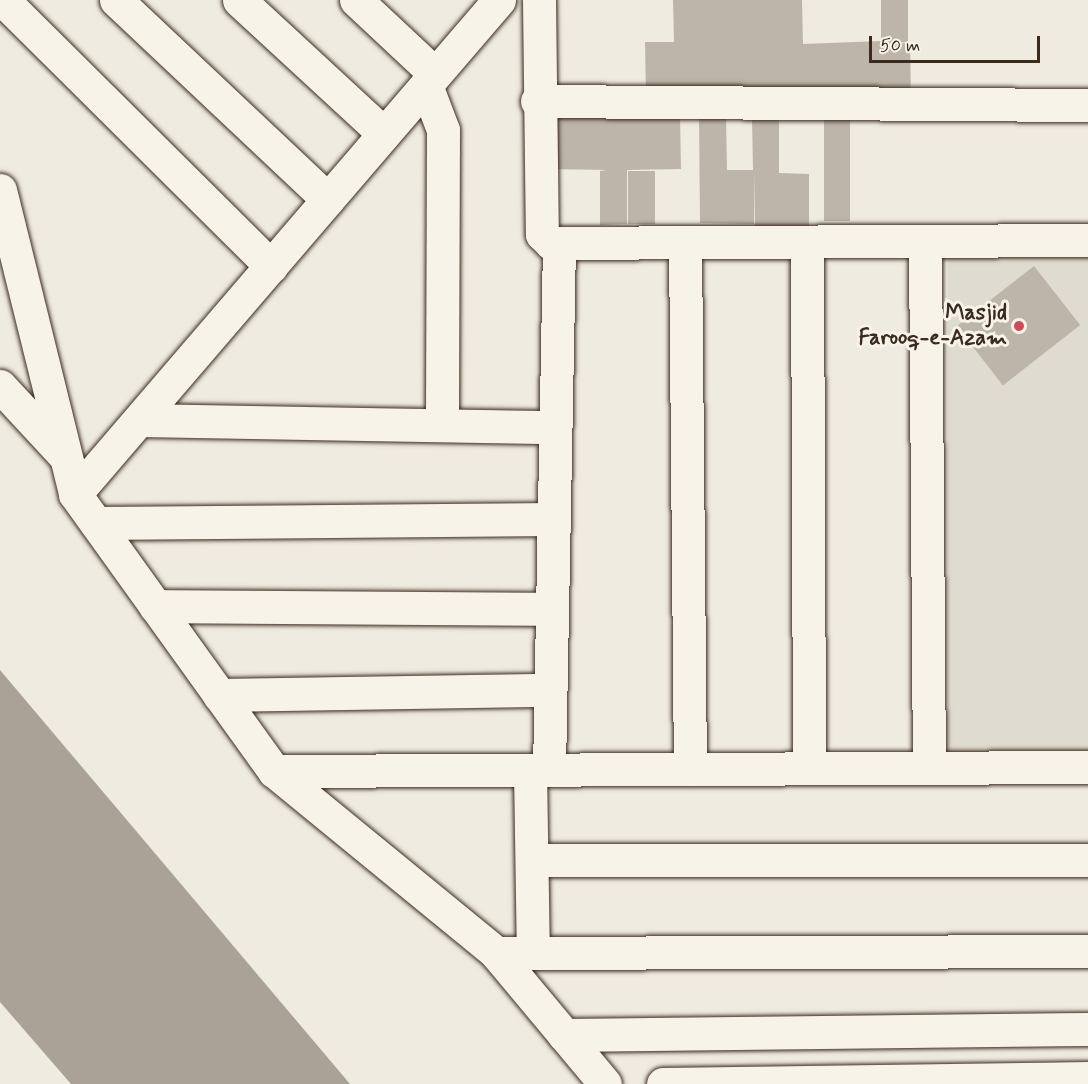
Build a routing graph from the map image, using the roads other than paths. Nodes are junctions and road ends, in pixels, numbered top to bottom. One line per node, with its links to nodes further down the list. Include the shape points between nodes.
1 (3, 0): 18 (street)
2 (116, 0): 12 (street)
3 (239, 0): 10 (street)
4 (356, 0): 7 (street)
5 (539, 0): 8 (street)
6 (489, 4): 7 (street)
7 (431, 80): 10 (street); 21 (street, via 443,129)
8 (537, 101): 9 (street); 17 (street, via 543,234)
9 (1088, 105)
10 (384, 134): 12 (street)
11 (0, 190): 23 (street)
12 (328, 200): 18 (street)
13 (1088, 240): 14 (street)
14 (925, 241): 15 (street); 33 (street)
15 (807, 242): 16 (street); 32 (street)
16 (685, 243): 17 (street); 34 (street)
17 (559, 245): 22 (street)
18 (271, 266): 20 (street)
19 (0, 386): 23 (street)
20 (139, 420): 21 (street); 24 (street)
21 (442, 425): 22 (street)
22 (555, 427): 25 (street)
23 (66, 456): 24 (street)
24 (75, 494): 26 (street)
25 (554, 519): 26 (street); 28 (street)
26 (96, 523): 27 (street)
27 (155, 606): 28 (street); 30 (street)
28 (552, 609): 29 (street)
29 (550, 690): 30 (street); 35 (street)
30 (219, 695): 36 (street)
31 (1088, 767): 33 (street)
32 (808, 768): 33 (street); 34 (street)
33 (929, 768)
34 (690, 769): 35 (street)
35 (539, 770): 36 (street); 37 (street)
36 (274, 771): 40 (street)
37 (534, 860): 38 (street); 41 (street)
38 (1088, 860)
39 (1088, 951): 41 (street)
40 (496, 953): 41 (street); 43 (street)
41 (532, 953)
42 (1088, 1029): 43 (street)
43 (564, 1035): 46 (street)
44 (1088, 1078): 45 (street)
45 (906, 1082): 47 (street)
46 (605, 1084)
47 (663, 1084)

